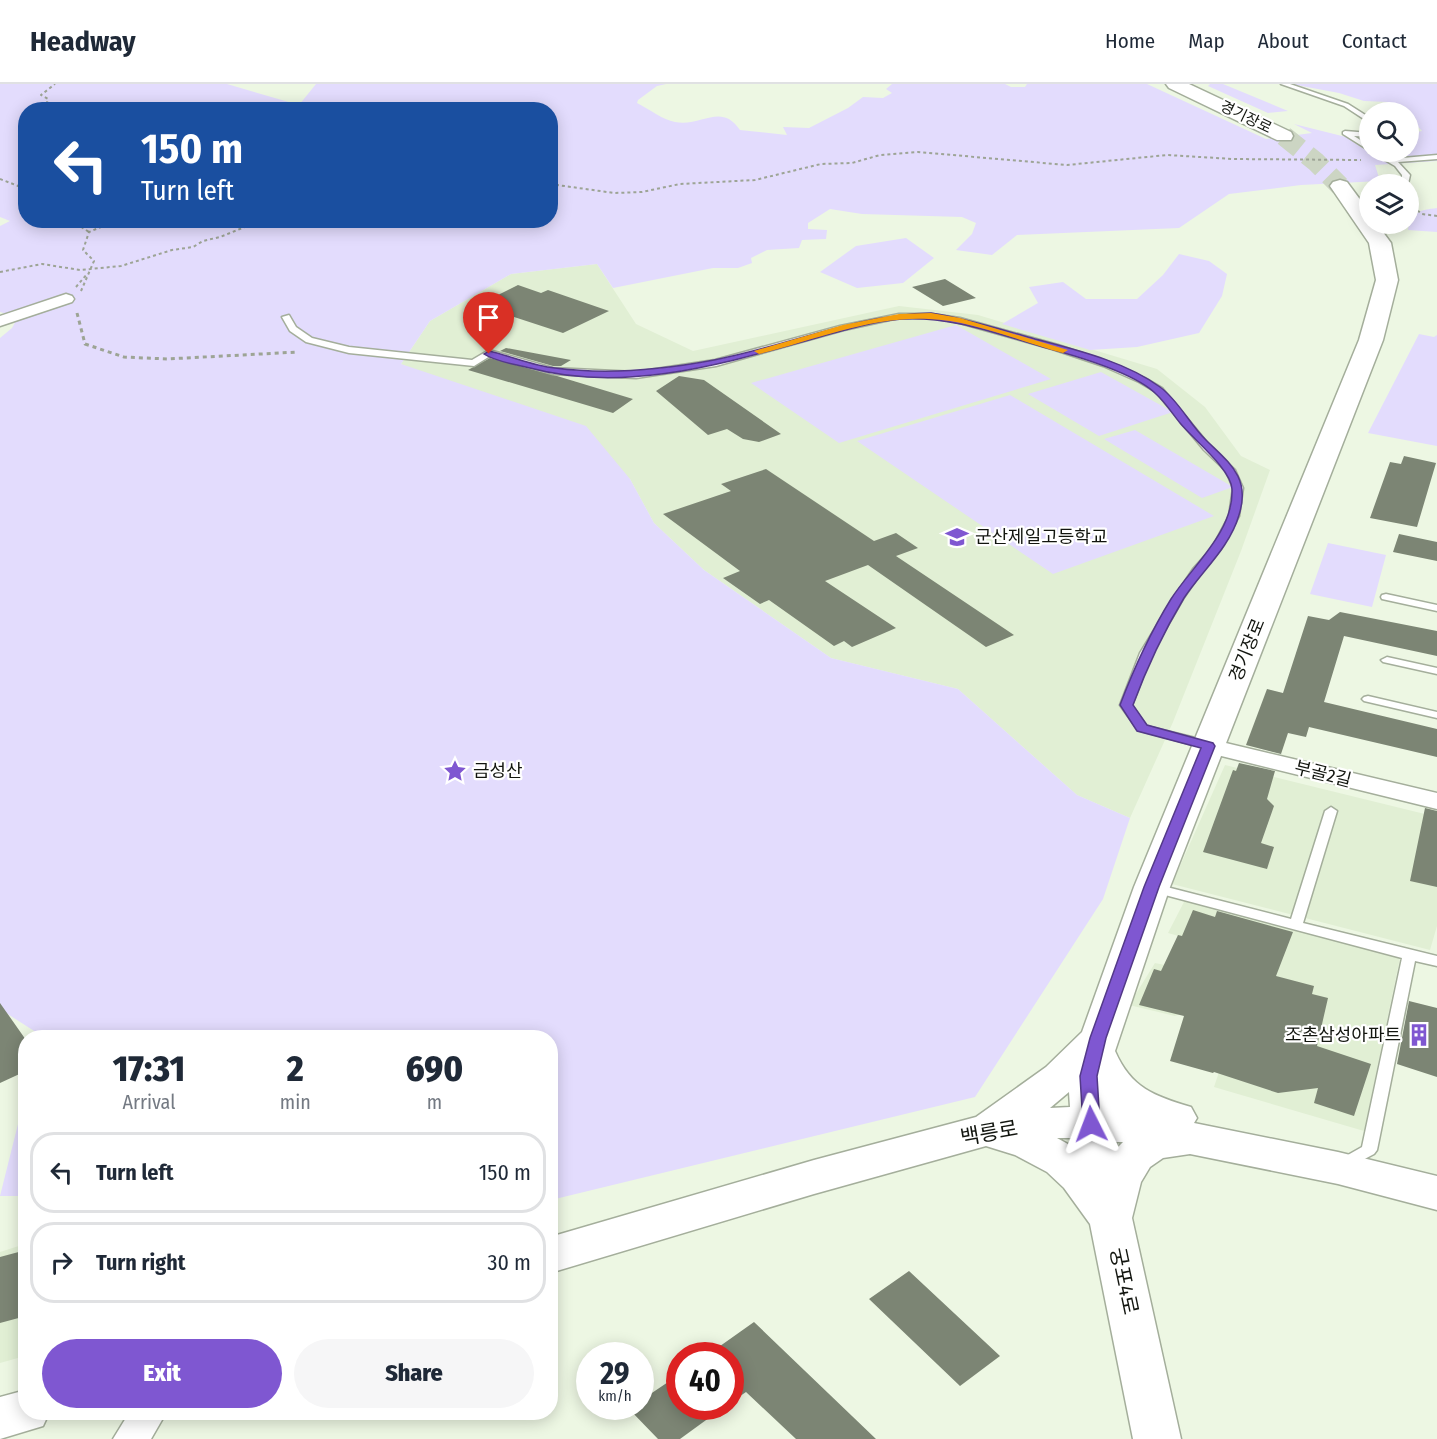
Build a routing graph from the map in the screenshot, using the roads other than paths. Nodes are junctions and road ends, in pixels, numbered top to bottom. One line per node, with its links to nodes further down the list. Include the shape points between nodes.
1 (1175, 84): 5 (street, 경기장로)
2 (1284, 84): 3 (lane, via 1346,105)
3 (1359, 114)
4 (1359, 134): 6 (lane, via 1345,133)
5 (1284, 136)
6 (1359, 142)
7 (1437, 157): 8 (lane)
8 (1419, 158)
9 (1390, 162): 10 (lane)
10 (1405, 174)
11 (1340, 186): 12 (street, 경기장로)
12 (1359, 204)
13 (1382, 234): 23 (street, 경기장로, via 1387,280 1371,340)
14 (74, 300): 16 (street)
15 (286, 317): 23 (lane, via 293,329 309,340 349,350 474,363 489,354 553,371 636,375 716,363 843,327 899,316 931,316 1055,347 1142,380 1159,390 1230,470 1238,488 1234,516 1146,653 1126,705 1142,728)
16 (0, 321)
17 (1386, 597): 18 (lane)
18 (1437, 608)
19 (1387, 660): 20 (lane)
20 (1437, 671)
21 (1368, 699): 22 (lane)
22 (1437, 715)
23 (1209, 746): 24 (street, 부골2길); 26 (street, 경기장로)
24 (1437, 801)
25 (1331, 811): 27 (lane)
26 (1152, 887): 27 (lane); 30 (street, 경기장로)
27 (1296, 924): 28 (lane)
28 (1408, 955): 29 (lane); 34 (lane, via 1369,1150)
29 (1437, 961)
30 (1097, 1044): 31 (street, 경기장로, via 1089,1076); 32 (street, via 1025,1106); 34 (street, via 1104,1074 1124,1097 1139,1107)
31 (1091, 1124): 32 (street, 백릉로, via 1062,1122); 33 (street, 백릉로, via 1143,1128); 36 (street, 궁포4로)
32 (986, 1130): 36 (street, via 1024,1140 1052,1155 1078,1175); 37 (street, 백릉로)
33 (1195, 1139): 34 (street, 백릉로); 36 (street, via 1154,1144 1130,1158 1118,1185)
34 (1338, 1168): 35 (street, 백릉로)
35 (1437, 1193)
36 (1111, 1222): 41 (street, 궁포4로)
37 (558, 1253)
38 (18, 1413): 39 (street)
39 (0, 1418)
40 (144, 1420): 42 (street)
41 (1164, 1436)
42 (131, 1439)

